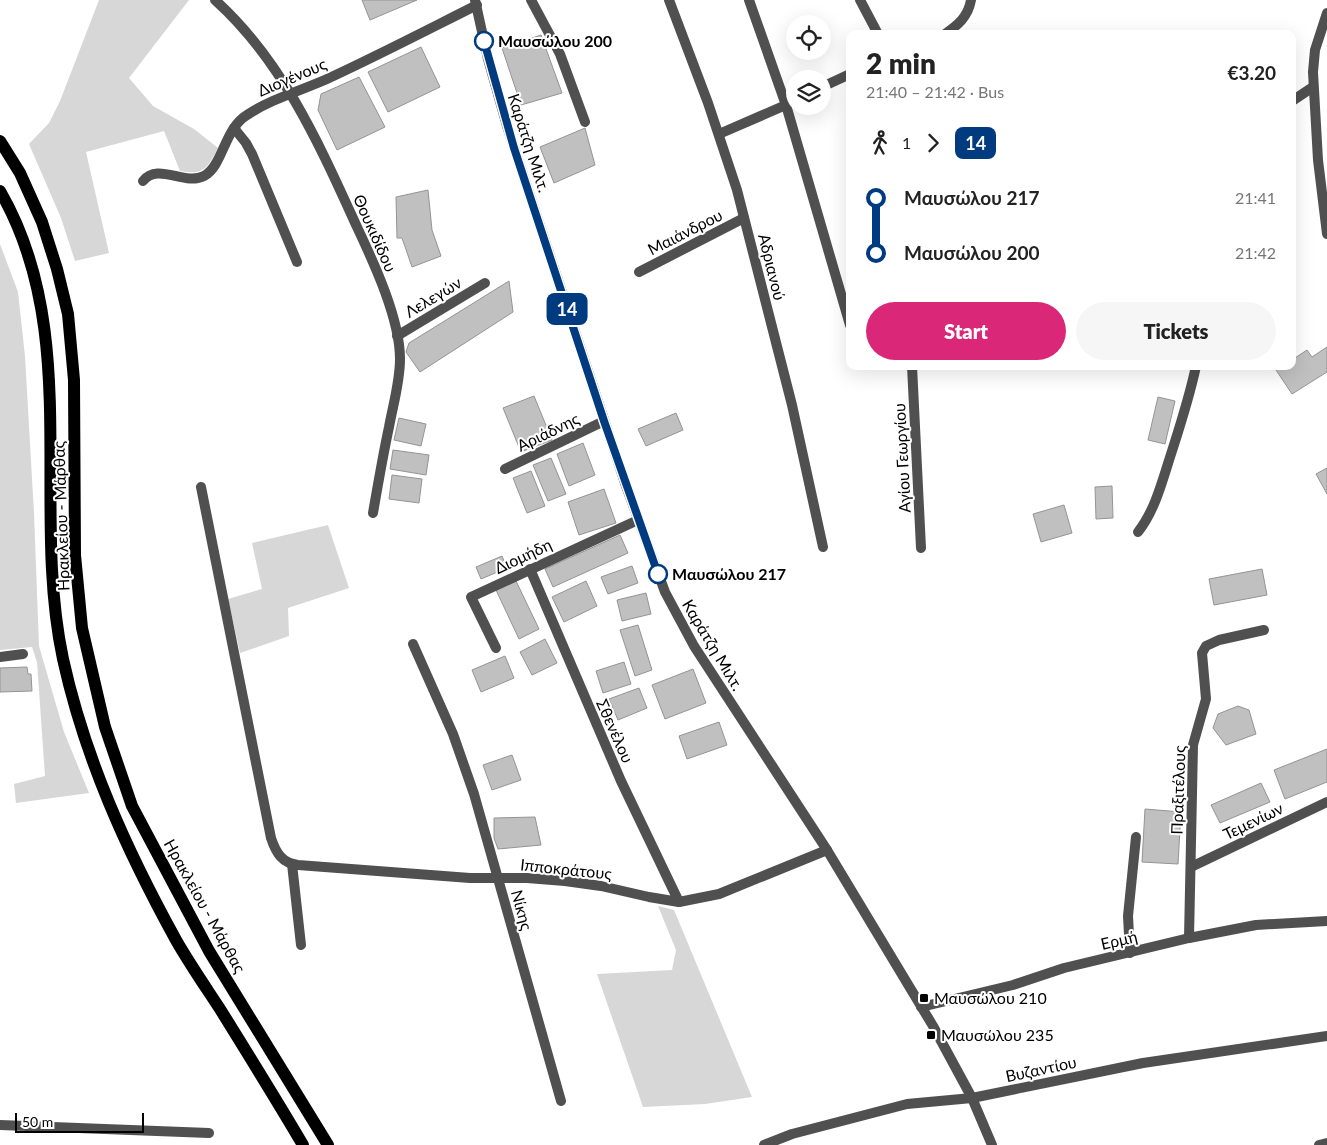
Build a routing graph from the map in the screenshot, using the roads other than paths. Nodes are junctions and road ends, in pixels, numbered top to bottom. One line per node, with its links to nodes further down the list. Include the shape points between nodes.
1 (215, 0): 15 (street, Θουκιδίδου, via 256,44)
2 (531, 0): 19 (street, via 560,54)
3 (670, 0): 21 (street, Αδριανού)
4 (749, 0): 14 (street)
5 (860, 0): 9 (street)
6 (971, 0): 10 (street, via 966,17)
7 (476, 2): 15 (street, Διογένους, via 350,68); 34 (street, Καράτζη Μιλτ., via 507,126)
8 (1327, 13): 13 (street, via 1313,59)
9 (876, 30)
10 (950, 30)
11 (846, 76): 12 (street)
12 (831, 83)
13 (1313, 87): 16 (street); 26 (street)
14 (786, 91)
15 (290, 94): 20 (street, Διογένους, via 246,115); 31 (street, Θουκιδίδου, via 322,152 364,242)
16 (1296, 98)
17 (786, 105): 21 (street)
18 (794, 115): 30 (street)
19 (585, 122)
20 (234, 128): 23 (street, Διογένους, via 213,167 203,176 191,179 154,173); 27 (street, via 252,154)
21 (719, 134): 25 (street, Αδριανού)
22 (0, 141): 67 (main road, Ηρακλείου - Μάρθας, via 20,173 42,222 68,314 74,380 75,555 82,628 106,727 132,806 209,951)
23 (142, 181)
24 (0, 191): 66 (main road, Ηρακλείου - Μάρθας, via 26,247 45,324 50,381 50,557 63,657 94,769 118,826 177,941)
25 (744, 218): 28 (street, Μαιάνδρου); 40 (street, Αδριανού, via 792,405)
26 (1327, 234)
27 (297, 262)
28 (639, 272)
29 (485, 283): 31 (street, Λελεγών)
30 (846, 310)
31 (397, 336): 37 (street, Θουκιδίδου, via 398,377)
32 (912, 370): 41 (street, Αγίου Γεωργίου)
33 (1195, 370): 39 (street, via 1157,496)
34 (604, 421): 35 (street, Αριάδνης); 38 (street, Καράτζη Μιλτ.)
35 (505, 469)
36 (201, 486): 51 (street, via 271,838 278,855)
37 (373, 512)
38 (638, 520): 42 (street, Διομήδη); 50 (street, Καράτζη Μιλτ., via 683,628)
39 (1138, 532)
40 (823, 547)
41 (921, 548)
42 (530, 569): 45 (street, Διομήδη, via 471,598); 54 (street, Σθενέλου, via 621,780)
43 (1264, 630): 52 (street, Πραξιτέλους, via 1219,640 1206,646 1202,653 1206,699 1193,745)
44 (414, 644): 53 (street, Νίκης, via 453,734)
45 (496, 648)
46 (23, 654): 47 (street)
47 (0, 658)
48 (1327, 802): 52 (street, Τεμενίων)
49 (1136, 838): 58 (street, via 1128,916)
50 (826, 850): 54 (street, Ιπποκράτους, via 719,894); 59 (street, Καράτζη Μιλτ.)
51 (292, 864): 53 (street, Ιπποκράτους); 57 (street)
52 (1191, 867): 56 (street, Πραξιτέλους)
53 (498, 878): 54 (street, Ιπποκράτους, via 589,884); 62 (street, Νίκης)
54 (679, 902)
55 (1327, 921): 56 (street, Ερμή, via 1256,925)
56 (1189, 938): 58 (street, Ερμή)
57 (301, 945)
58 (1130, 953): 59 (street, Ερμή)
59 (921, 1006): 61 (street, Καράτζη Μιλτ.)
60 (1327, 1036): 61 (street, Βυζαντίου, via 1143,1063)
61 (972, 1098): 68 (street, Βυζαντίου, via 907,1104 792,1134); 69 (street, Καράτζη Μιλτ.)
62 (561, 1102)
63 (0, 1125): 64 (street)
64 (209, 1133)
65 (1327, 1143): 70 (street)
66 (303, 1145)
67 (328, 1145)
68 (764, 1145)
69 (992, 1145)
70 (1319, 1145)

